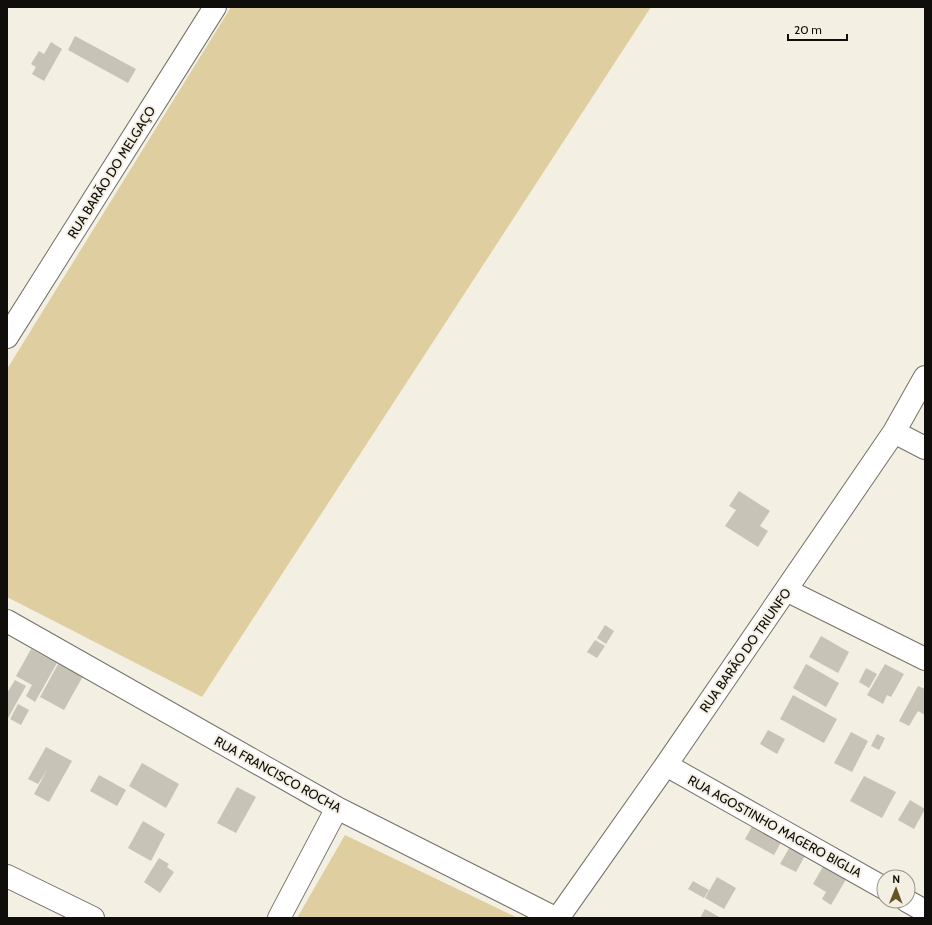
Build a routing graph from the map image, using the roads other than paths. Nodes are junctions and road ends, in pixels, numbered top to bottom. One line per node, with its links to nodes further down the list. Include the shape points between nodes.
1 (215, 7): 2 (street, RUA BARÃO DO MELGAÇO)
2 (7, 337)
3 (925, 377): 4 (street, RUA BARÃO DO TRIUNFO)
4 (894, 432): 5 (street); 6 (street, RUA BARÃO DO TRIUNFO)
5 (925, 448)
6 (786, 590): 8 (street); 9 (street, RUA BARÃO DO TRIUNFO)
7 (7, 621): 10 (street, RUA FRANCISCO ROCHA)
8 (925, 659)
9 (666, 765): 12 (street, RUA AGOSTINHO MAGERO BIGLIA); 18 (street, RUA BARÃO DO TRIUNFO)
10 (337, 808): 16 (street); 17 (street, RUA FRANCISCO ROCHA)
11 (7, 876): 15 (street)
12 (876, 883)
13 (916, 906): 14 (street)
14 (925, 911)
15 (93, 918)
16 (279, 918)
17 (555, 918)
18 (558, 918)

